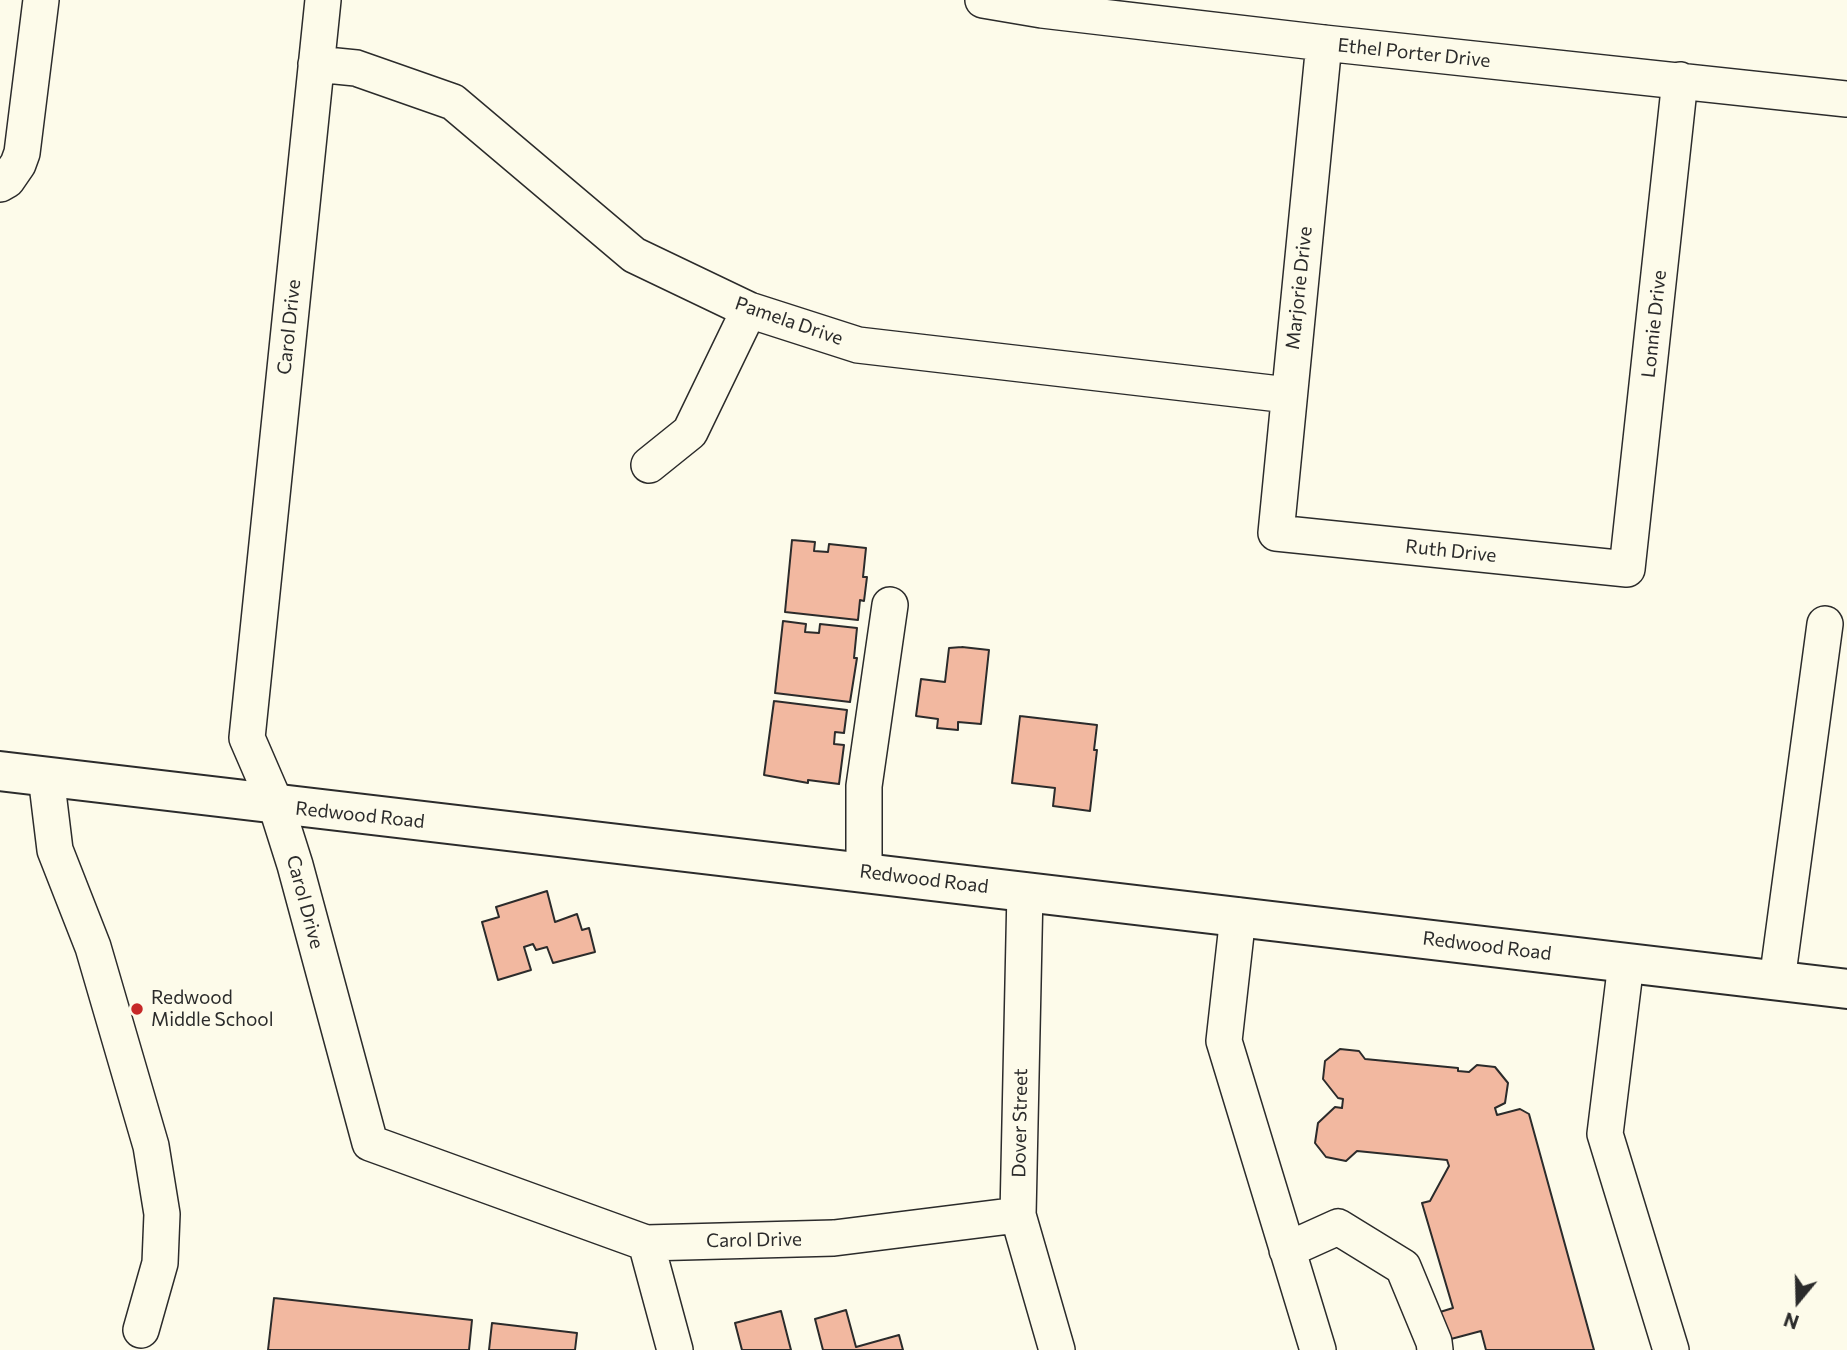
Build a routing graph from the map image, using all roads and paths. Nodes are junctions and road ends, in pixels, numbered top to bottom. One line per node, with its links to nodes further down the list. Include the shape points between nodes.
1 (41, 0): 9 (street, via 22,153)
2 (323, 0): 6 (street, Carol Drive)
3 (983, 0): 4 (street, Ethel Porter Drive)
4 (1042, 5): 5 (street, Ethel Porter Drive)
5 (1324, 43): 7 (street, Ethel Porter Drive); 11 (street, Marjorie Drive)
6 (316, 64): 10 (street, Pamela Drive, via 356,68 453,102 634,255); 19 (street, Carol Drive, via 247,738)
7 (1680, 80): 8 (street, Ethel Porter Drive); 14 (street, Lonnie Drive)
8 (1847, 99)
9 (0, 184)
10 (749, 310): 11 (street, Pamela Drive, via 858,345); 12 (street, via 690,432)
11 (1288, 396): 13 (street, Marjorie Drive)
12 (649, 465)
13 (1276, 533): 14 (street, Ruth Drive)
14 (1627, 569)
15 (890, 605): 20 (street, via 864,786)
16 (1825, 624): 24 (street)
17 (0, 771): 18 (main road, Redwood Road)
18 (46, 776): 19 (main road, Redwood Road); 29 (street, via 55,850 93,947 151,1146 162,1214 160,1263)
19 (276, 805): 20 (main road, Redwood Road); 27 (street, Carol Drive, via 370,1143)
20 (864, 872): 21 (main road, Redwood Road)
21 (1025, 891): 22 (main road, Redwood Road); 26 (street, Dover Street)
22 (1238, 916): 23 (main road, Redwood Road); 28 (street, via 1224,1041)
23 (1626, 963): 24 (main road, Redwood Road); 34 (street, via 1605,1134)
24 (1777, 981): 25 (main road, Redwood Road)
25 (1847, 989)
26 (1018, 1215): 27 (street, Carol Drive, via 834,1238); 31 (street, Dover Street)
27 (646, 1243): 30 (street)
28 (1287, 1250): 32 (street); 33 (street, via 1338,1227 1403,1267)
29 (141, 1330)
30 (675, 1350)
31 (1057, 1350)
32 (1318, 1350)
33 (1435, 1350)
34 (1671, 1350)

